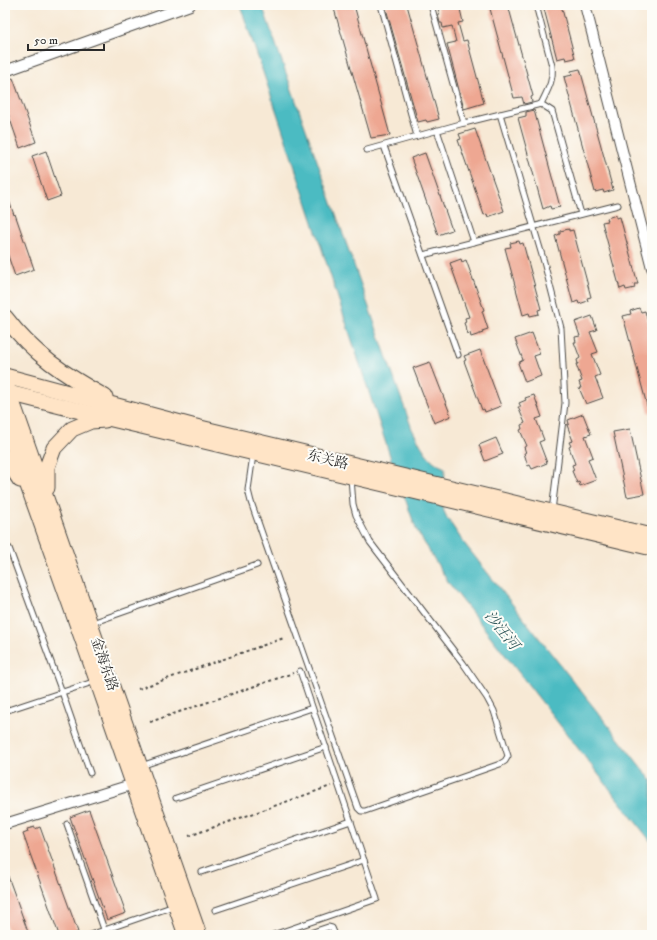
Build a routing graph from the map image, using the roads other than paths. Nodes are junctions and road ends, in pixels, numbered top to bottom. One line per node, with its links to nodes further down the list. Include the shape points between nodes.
1 (190, 5): 6 (street)
2 (381, 5): 11 (lane)
3 (431, 5): 9 (lane)
4 (536, 5): 7 (lane, via 553,74)
5 (585, 5): 19 (street)
6 (5, 71)
7 (541, 104): 8 (lane); 15 (lane, via 552,111)
8 (500, 114): 9 (lane); 16 (lane)
9 (464, 123): 10 (lane)
10 (437, 130): 11 (lane); 17 (lane)
11 (417, 136): 12 (lane)
12 (384, 146): 13 (lane); 18 (lane)
13 (367, 150)
14 (618, 204): 15 (lane)
15 (581, 214): 16 (lane)
16 (533, 226): 17 (lane); 31 (lane, via 556,309 563,351 565,403)
17 (474, 242): 18 (lane)
18 (423, 255): 21 (lane)
19 (652, 268)
20 (5, 317): 24 (main road, via 43,358 77,382)
21 (458, 355)
22 (5, 376): 24 (main road, 东关路)
23 (6, 388): 25 (main road, 东关路); 30 (main road, 金海东路)
24 (125, 408): 31 (main road, 东关路)
25 (112, 419): 27 (main road, 东关路); 30 (main road, via 91,421 72,429 54,448)
26 (5, 421): 30 (main road, 金海东路)
27 (253, 452): 29 (main road, 东关路); 29 (lane, via 248,490 251,502 358,808 365,811 500,764 508,756 494,710 487,698 370,542 356,515)
28 (5, 457): 30 (main road)
29 (351, 475): 34 (main road, 东关路)
30 (40, 500): 36 (main road, 金海东路); 38 (main road, 金海东路)
31 (552, 512): 32 (main road, 东关路)
32 (652, 536)
33 (9, 548): 39 (lane)
34 (652, 548)
35 (257, 565): 36 (lane)
36 (91, 623): 43 (main road, 金海东路)
37 (300, 671): 40 (lane)
38 (97, 680): 39 (lane); 45 (main road, 金海东路)
39 (62, 692): 41 (lane); 44 (lane)
40 (312, 708): 42 (lane); 43 (lane)
41 (5, 711)
42 (326, 747): 46 (lane); 47 (lane)
43 (140, 767): 57 (main road, 金海东路)
44 (90, 773)
45 (134, 784): 48 (street); 52 (main road, 金海东路)
46 (176, 798)
47 (351, 820): 50 (lane); 51 (lane)
48 (5, 824)
49 (67, 824): 54 (lane)
50 (364, 860): 53 (lane); 58 (lane, via 377,899)
51 (202, 872)
52 (176, 905): 54 (lane); 56 (main road, 金海东路)
53 (215, 910)
54 (105, 932): 55 (lane)
55 (90, 935)
56 (186, 935)
57 (199, 935)
58 (273, 935)
59 (304, 935): 60 (lane, via 328,927 332,928)
60 (335, 935)

